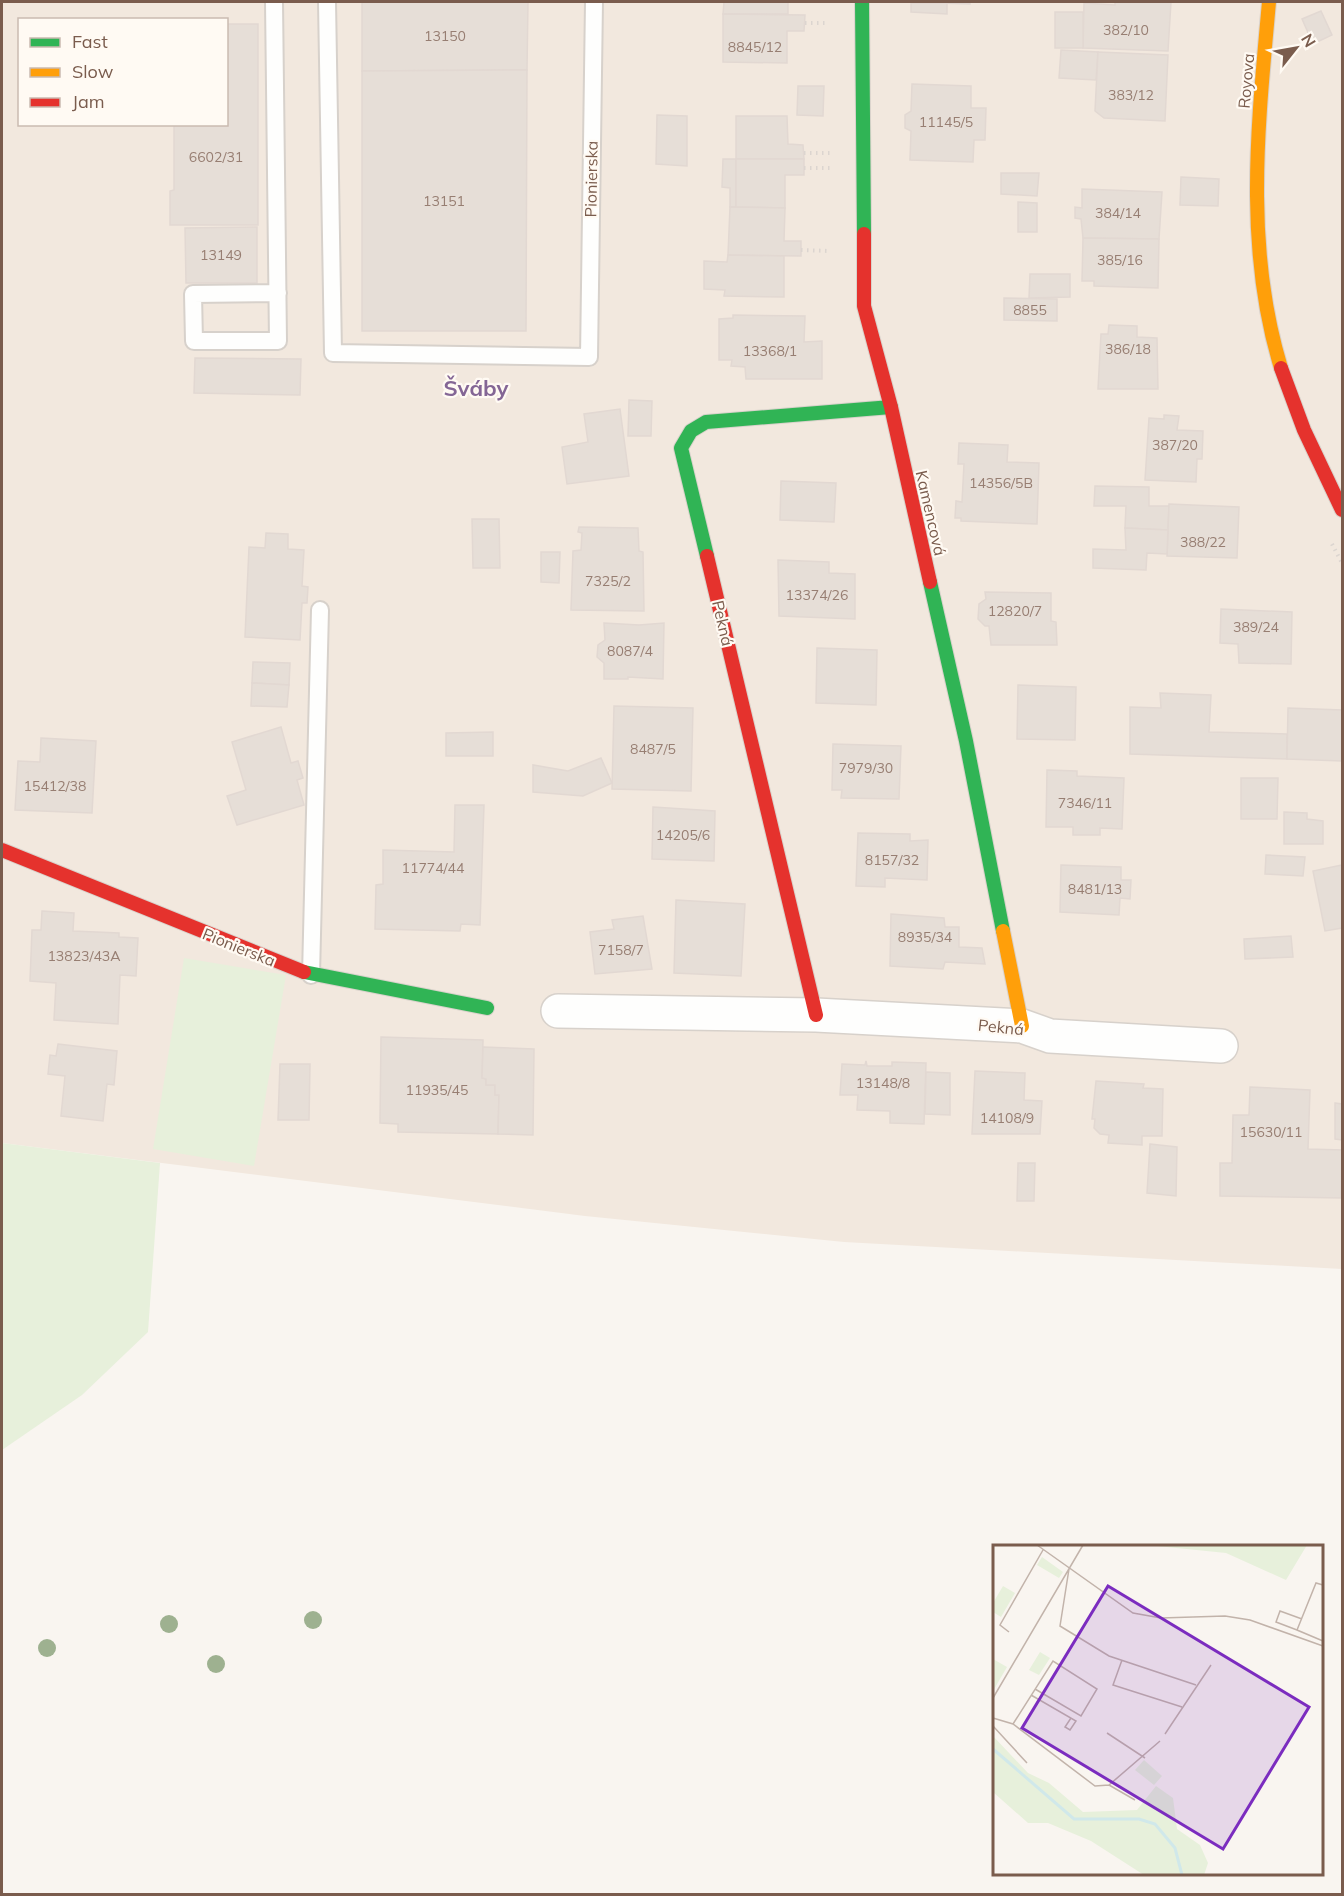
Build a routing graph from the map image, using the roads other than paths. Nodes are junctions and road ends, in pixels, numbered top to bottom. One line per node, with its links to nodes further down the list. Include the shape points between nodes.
1 (274, 2): 6 (lane)
2 (327, 2): 3 (lane, Pionierska, via 333,354 589,357)
3 (594, 2)
4 (862, 2): 7 (street, Kamencová, via 864,306)
5 (1269, 2): 8 (street, Royova, via 1255,164 1261,284 1274,341 1293,397)
6 (278, 294): 6 (lane, via 278,341 194,341 193,294)
7 (891, 407): 14 (street, Pekná, via 706,422 691,431 681,448); 15 (street, Kamencová, via 966,741)
8 (1342, 510)
9 (320, 610): 11 (lane)
10 (2, 850): 11 (street, Pionierska)
11 (311, 975): 12 (street, Pionierska)
12 (487, 1008)
13 (558, 1011): 14 (street, Pekná)
14 (816, 1015): 15 (street, Pekná)
15 (1022, 1026): 16 (street, Pekná, via 1050,1036)
16 (1221, 1046)

